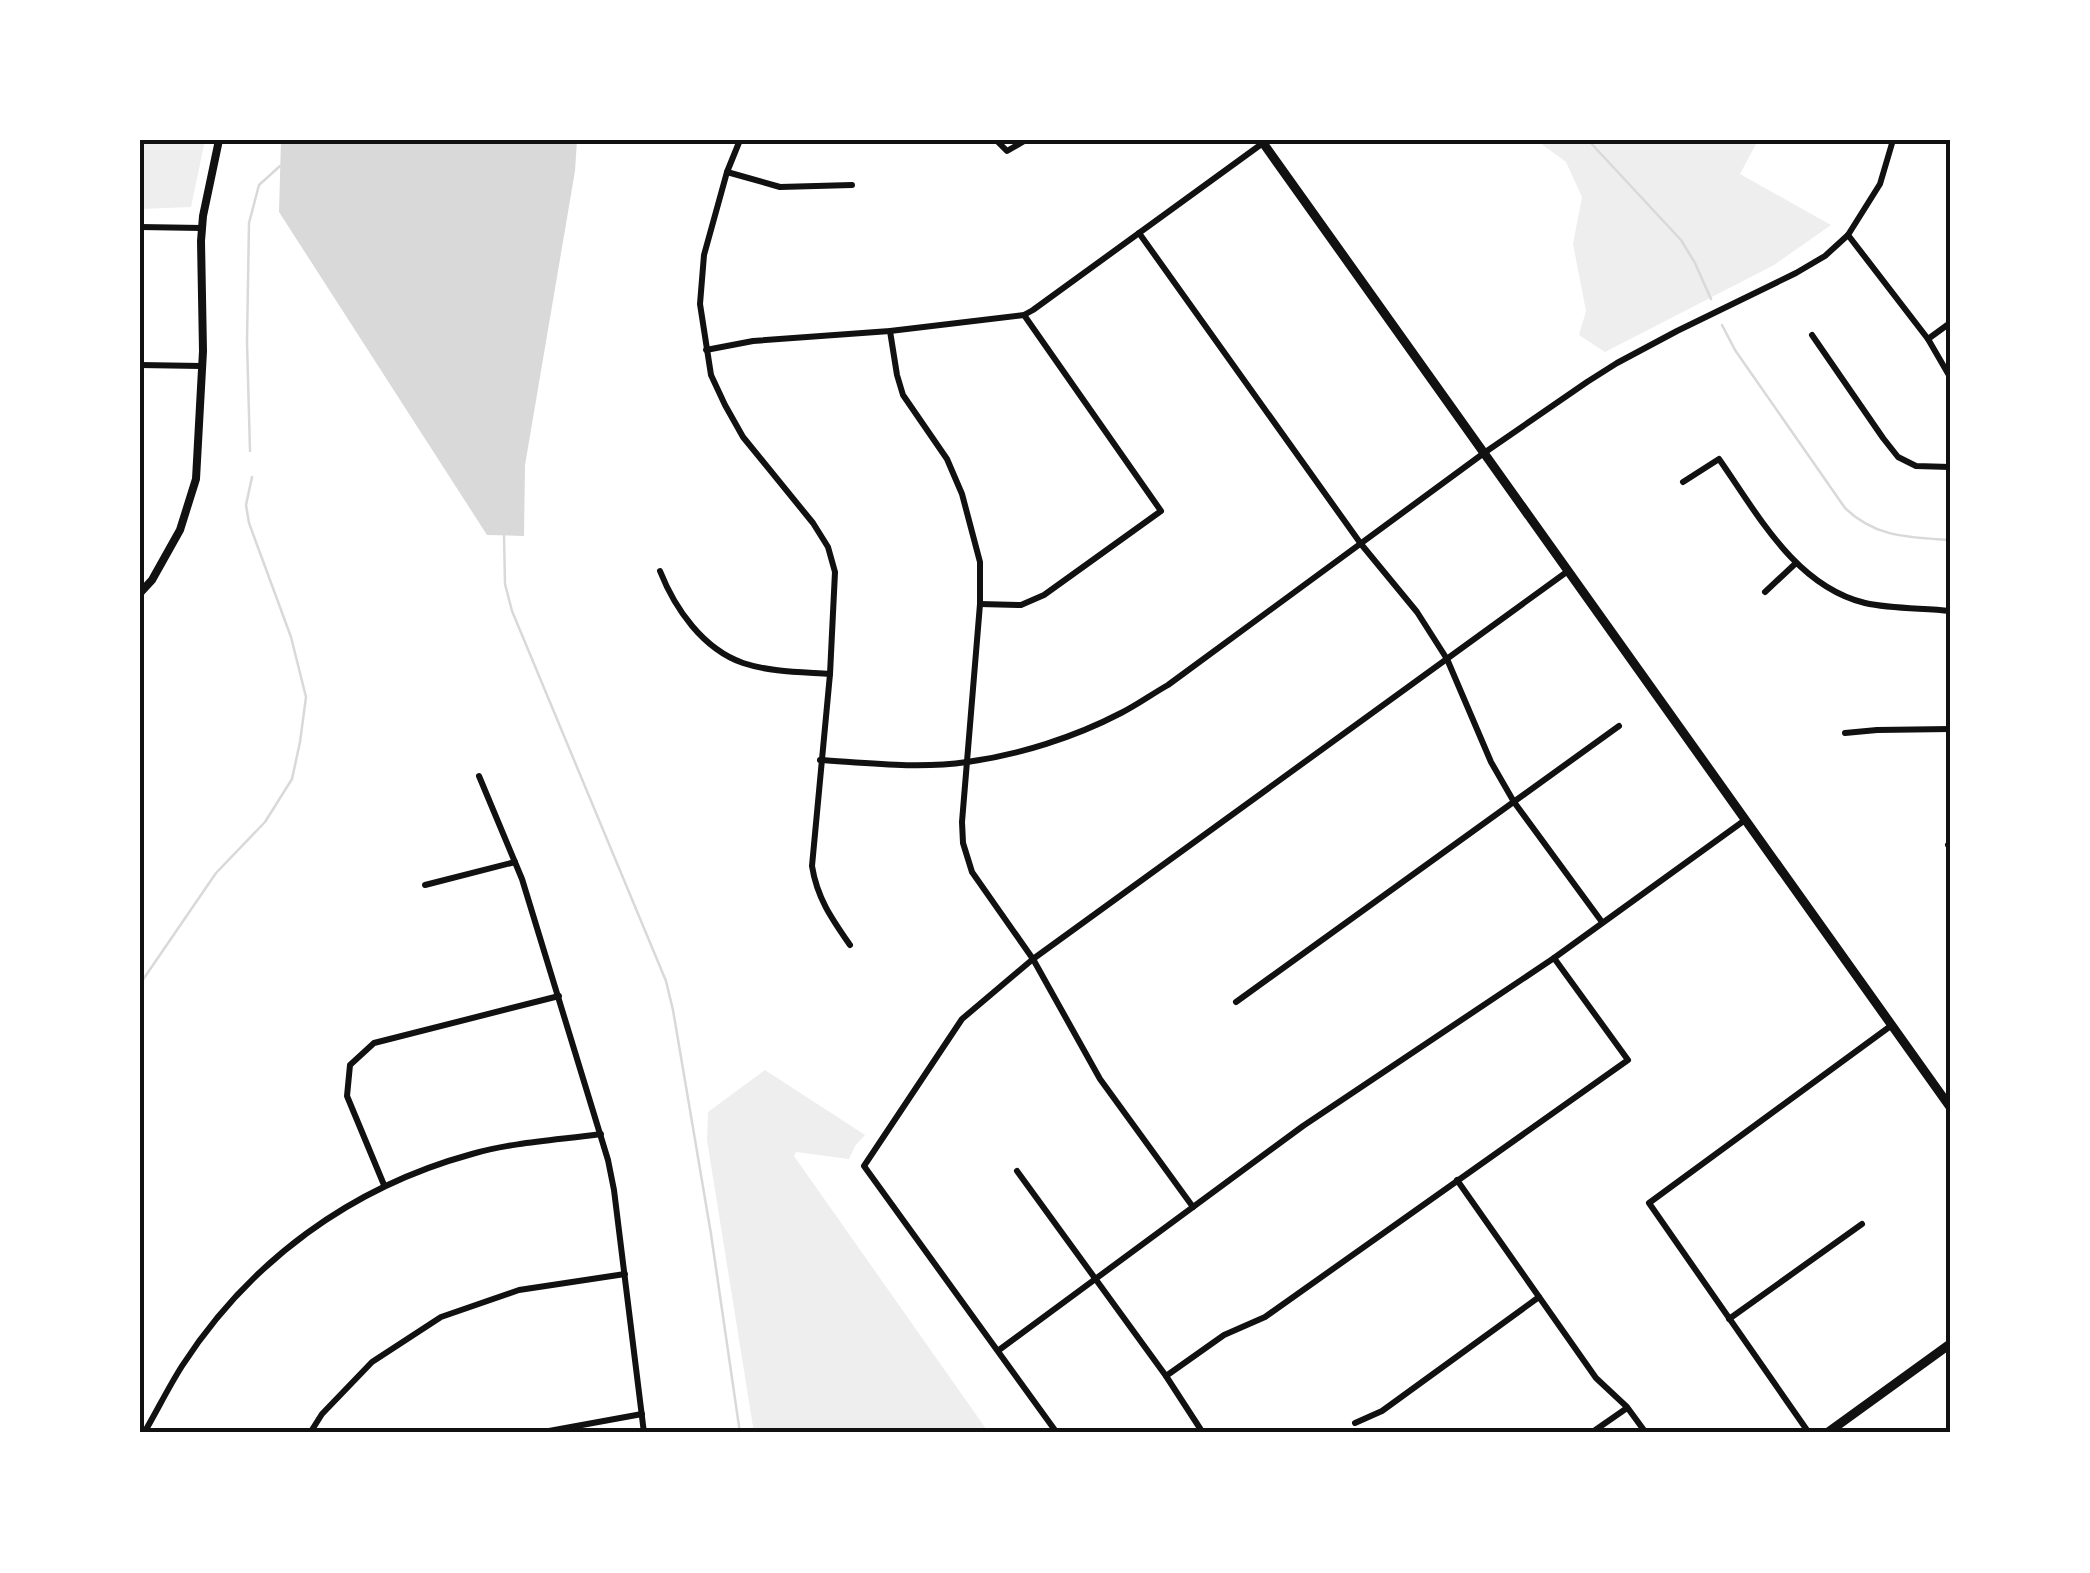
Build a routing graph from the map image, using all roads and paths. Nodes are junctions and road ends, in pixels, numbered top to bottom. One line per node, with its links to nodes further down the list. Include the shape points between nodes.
1 (219, 140): 10 (street)
2 (740, 140): 7 (street)
3 (996, 140): 4 (street, via 1007,151)
4 (1026, 140)
5 (1893, 140): 12 (street, via 1880,184)
6 (1262, 141): 11 (street); 22 (main road)
7 (727, 172): 8 (street, via 780,187); 18 (street, via 704,255 700,304)
8 (852, 185)
9 (140, 228): 10 (street)
10 (202, 228): 20 (street)
11 (1139, 233): 13 (street); 25 (street)
12 (1848, 235): 17 (street); 22 (street, via 1796,274 1617,362)
13 (1024, 314): 15 (street); 31 (street, via 1161,512 1044,595 1021,605)
14 (1950, 323): 17 (street)
15 (890, 331): 18 (street, via 753,340); 31 (street, via 903,395 962,494 980,562)
16 (1812, 336): 23 (street, via 1898,458)
17 (1928, 339): 21 (street)
18 (706, 350): 34 (street, via 711,375 743,438 828,547 835,572)
19 (140, 365): 20 (street)
20 (201, 366): 30 (street, via 190,504)
21 (1950, 377)
22 (1484, 453): 25 (street); 28 (main road)
23 (1950, 468)
24 (1684, 482): 26 (street, via 1718,459)
25 (1362, 544): 33 (street); 39 (street, via 1120,714 1044,744)
26 (1796, 562): 29 (street); 32 (street, via 1854,600)
27 (660, 571): 34 (street, via 670,596 720,652 764,668)
28 (1568, 571): 33 (street); 42 (main road)
29 (1765, 592)
30 (140, 594)
31 (980, 604): 39 (street)
32 (1950, 611)
33 (1447, 659): 41 (street); 48 (street)
34 (830, 674): 38 (street)
35 (1619, 726): 41 (street)
36 (1950, 729): 37 (street)
37 (1845, 733)
38 (820, 760): 39 (street); 46 (street, via 815,888)
39 (966, 762): 48 (street, via 963,842 972,872)
40 (479, 776): 43 (street)
41 (1514, 802): 45 (street); 50 (street)
42 (1745, 820): 45 (street); 51 (main road)
43 (516, 862): 44 (street); 49 (street)
44 (424, 885)
45 (1602, 922): 47 (street)
46 (850, 945)
47 (1554, 958): 55 (street, via 1628,1060); 57 (street)
48 (1033, 959): 57 (street, via 1100,1079); 64 (street, via 962,1019 864,1166)
49 (559, 996): 53 (street); 56 (street, via 374,1043 350,1065 347,1096)
50 (1236, 1002)
51 (1892, 1025): 52 (main road); 62 (street, via 1649,1203)
52 (1950, 1106)
53 (601, 1134): 56 (street, via 472,1153); 59 (street)
54 (1018, 1171): 60 (street)
55 (1456, 1180): 61 (street); 65 (street, via 1266,1317 1224,1334)
56 (384, 1186): 69 (street, via 301,1236 242,1288 182,1366)
57 (1193, 1208): 60 (street)
58 (1862, 1224): 62 (street)
59 (625, 1274): 67 (street); 70 (street, via 519,1290 441,1317 372,1362)
60 (1095, 1280): 64 (street); 65 (street)
61 (1538, 1298): 66 (street, via 1596,1378); 68 (street, via 1382,1411)
62 (1729, 1319): 77 (street)
63 (1950, 1344): 78 (main road)
64 (999, 1350): 73 (street)
65 (1166, 1376): 74 (street)
66 (1627, 1408): 75 (street); 76 (street)
67 (642, 1414): 71 (street); 72 (street)
68 (1355, 1423)
69 (144, 1433)
70 (310, 1433)
71 (538, 1433)
72 (644, 1433)
73 (1057, 1433)
74 (1203, 1433)
75 (1591, 1433)
76 (1646, 1433)
77 (1809, 1433)
78 (1828, 1433)

